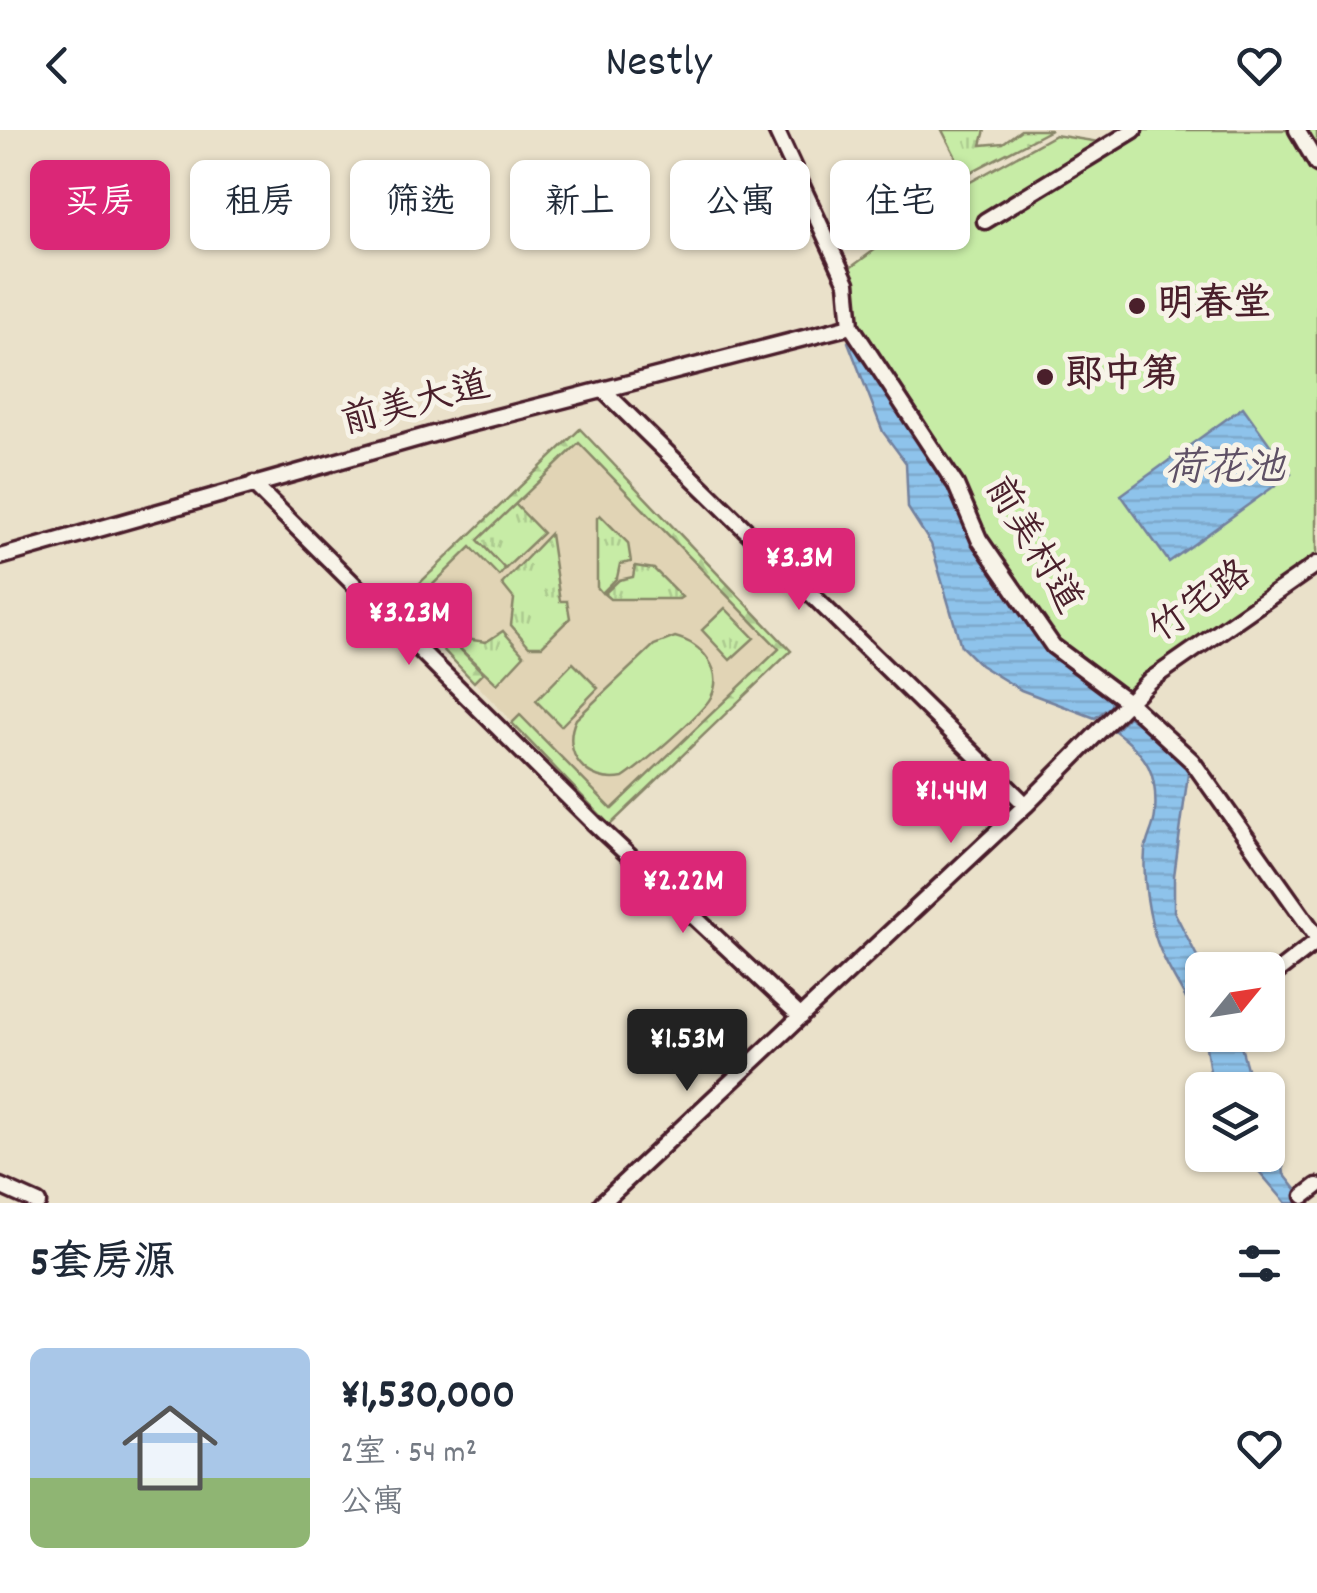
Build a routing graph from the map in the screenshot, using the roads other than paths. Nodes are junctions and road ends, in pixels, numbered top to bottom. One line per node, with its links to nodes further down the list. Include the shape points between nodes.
1 (776, 130): 6 (street, 前美村道, via 847,283)
2 (1134, 130): 5 (street)
3 (1297, 130): 4 (street)
4 (1317, 164)
5 (985, 221)
6 (851, 326): 7 (street, 前美大道); 11 (street, 前美村道, via 956,485 979,539 1053,646)
7 (602, 390): 8 (street, 前美大道); 12 (street)
8 (253, 484): 9 (street, 前美大道); 15 (street, via 594,823)
9 (0, 558)
10 (1317, 564): 11 (street, 竹宅路)
11 (1128, 702): 12 (street, 竹宅路); 13 (street, 前美村道, via 1192,761)
12 (1026, 806): 15 (street, 竹宅路)
13 (1317, 939): 14 (street)
14 (1285, 965)
15 (801, 1017): 20 (street, 竹宅路)
16 (0, 1186): 19 (street)
17 (1317, 1186): 18 (street)
18 (1304, 1196)
19 (38, 1203)
20 (602, 1203)

